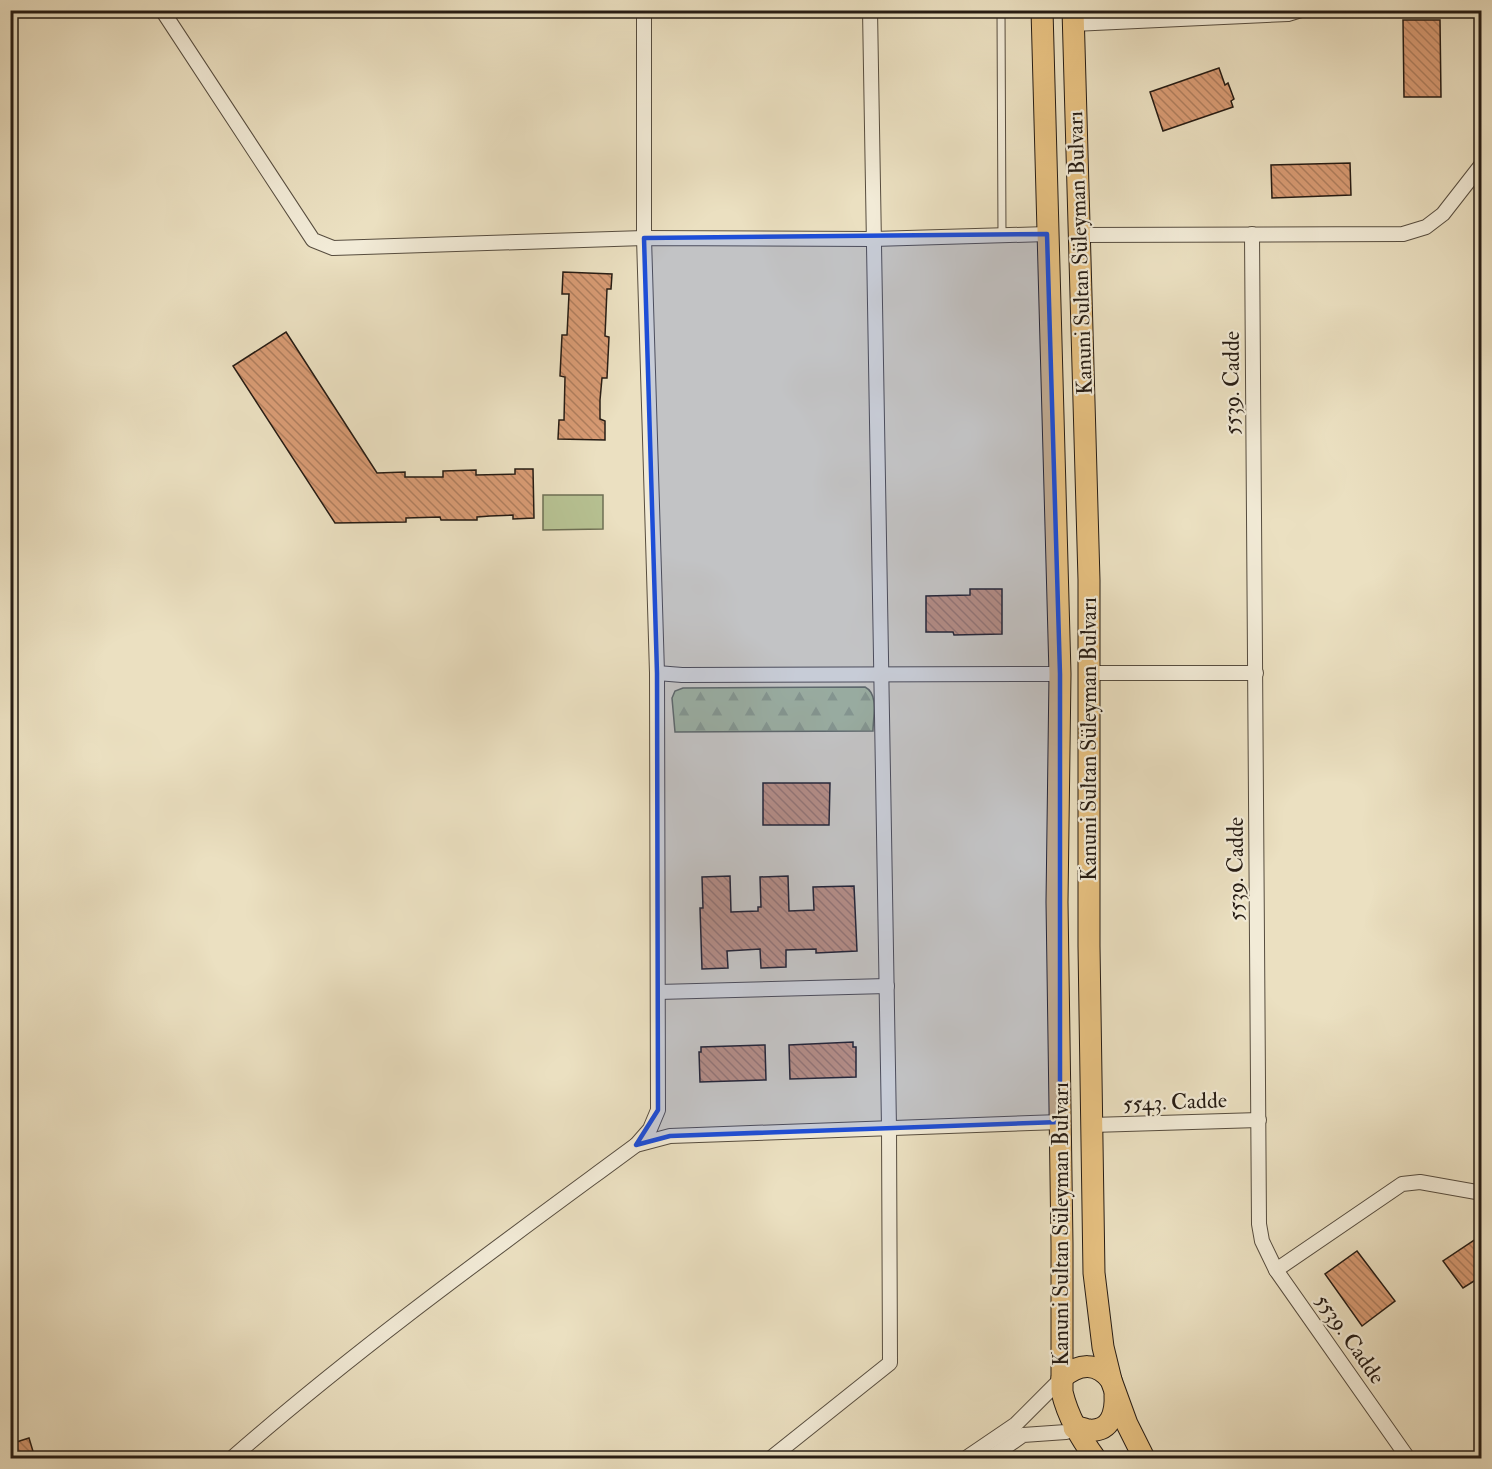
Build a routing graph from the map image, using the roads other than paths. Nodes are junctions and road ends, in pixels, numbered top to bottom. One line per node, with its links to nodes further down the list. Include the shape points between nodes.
1 (162, 10): 15 (street, via 313,240 333,248)
2 (644, 10): 15 (street)
3 (870, 10): 16 (street)
4 (1001, 10): 14 (lane)
5 (1042, 10): 11 (main road, Kanuni Sultan Süleyman Bulvarı)
6 (1301, 10): 7 (street, via 1288,14)
7 (1073, 17): 13 (main road, Kanuni Sultan Süleyman Bulvarı)
8 (1482, 53): 9 (street)
9 (1482, 63)
10 (1482, 164): 12 (street, via 1443,214 1426,227 1402,234)
11 (1047, 234): 14 (street); 20 (main road, Kanuni Sultan Süleyman Bulvarı)
12 (1252, 234): 13 (street); 19 (street, 5539. Cadde)
13 (1079, 235): 18 (main road, Kanuni Sultan Süleyman Bulvarı)
14 (1002, 236): 16 (street)
15 (644, 238): 16 (street); 17 (street)
16 (873, 239): 21 (street)
17 (657, 673): 21 (street); 23 (street)
18 (1090, 673): 19 (street); 26 (main road, Kanuni Sultan Süleyman Bulvarı)
19 (1256, 673): 24 (street, 5539. Cadde)
20 (1060, 674): 21 (street); 25 (main road, Kanuni Sultan Süleyman Bulvarı)
21 (880, 675): 22 (street)
22 (887, 986): 23 (street); 27 (street)
23 (658, 992): 28 (street, via 658,1110 650,1129)
24 (1259, 1120): 26 (street, 5543. Cadde); 30 (street, 5539. Cadde, via 1259,1224 1262,1241)
25 (1060, 1122): 27 (street); 31 (main road, Kanuni Sultan Süleyman Bulvarı)
26 (1092, 1125): 32 (main road, Kanuni Sultan Süleyman Bulvarı, via 1094,1282 1102,1347)
27 (890, 1127): 28 (street, via 670,1136); 35 (street, via 890,1364)
28 (636, 1145): 34 (street, via 466,1270)
29 (1482, 1192): 30 (street, via 1420,1182 1402,1184)
30 (1276, 1270): 40 (street, 5539. Cadde)
31 (1062, 1378): 32 (main road, via 1068,1372 1092,1367 1105,1372); 33 (main road, Kanuni Sultan Süleyman Bulvarı, via 1062,1392); 36 (street, via 1016,1424)
32 (1113, 1387): 33 (main road, via 1116,1406 1110,1422 1093,1430); 39 (main road, Kanuni Sultan Süleyman Bulvarı)
33 (1074, 1428): 37 (street, via 1023,1435); 38 (main road, Kanuni Sultan Süleyman Bulvarı)
34 (232, 1458)
35 (771, 1458)
36 (966, 1458)
37 (990, 1458)
38 (1095, 1458)
39 (1144, 1458)
40 (1408, 1458)

